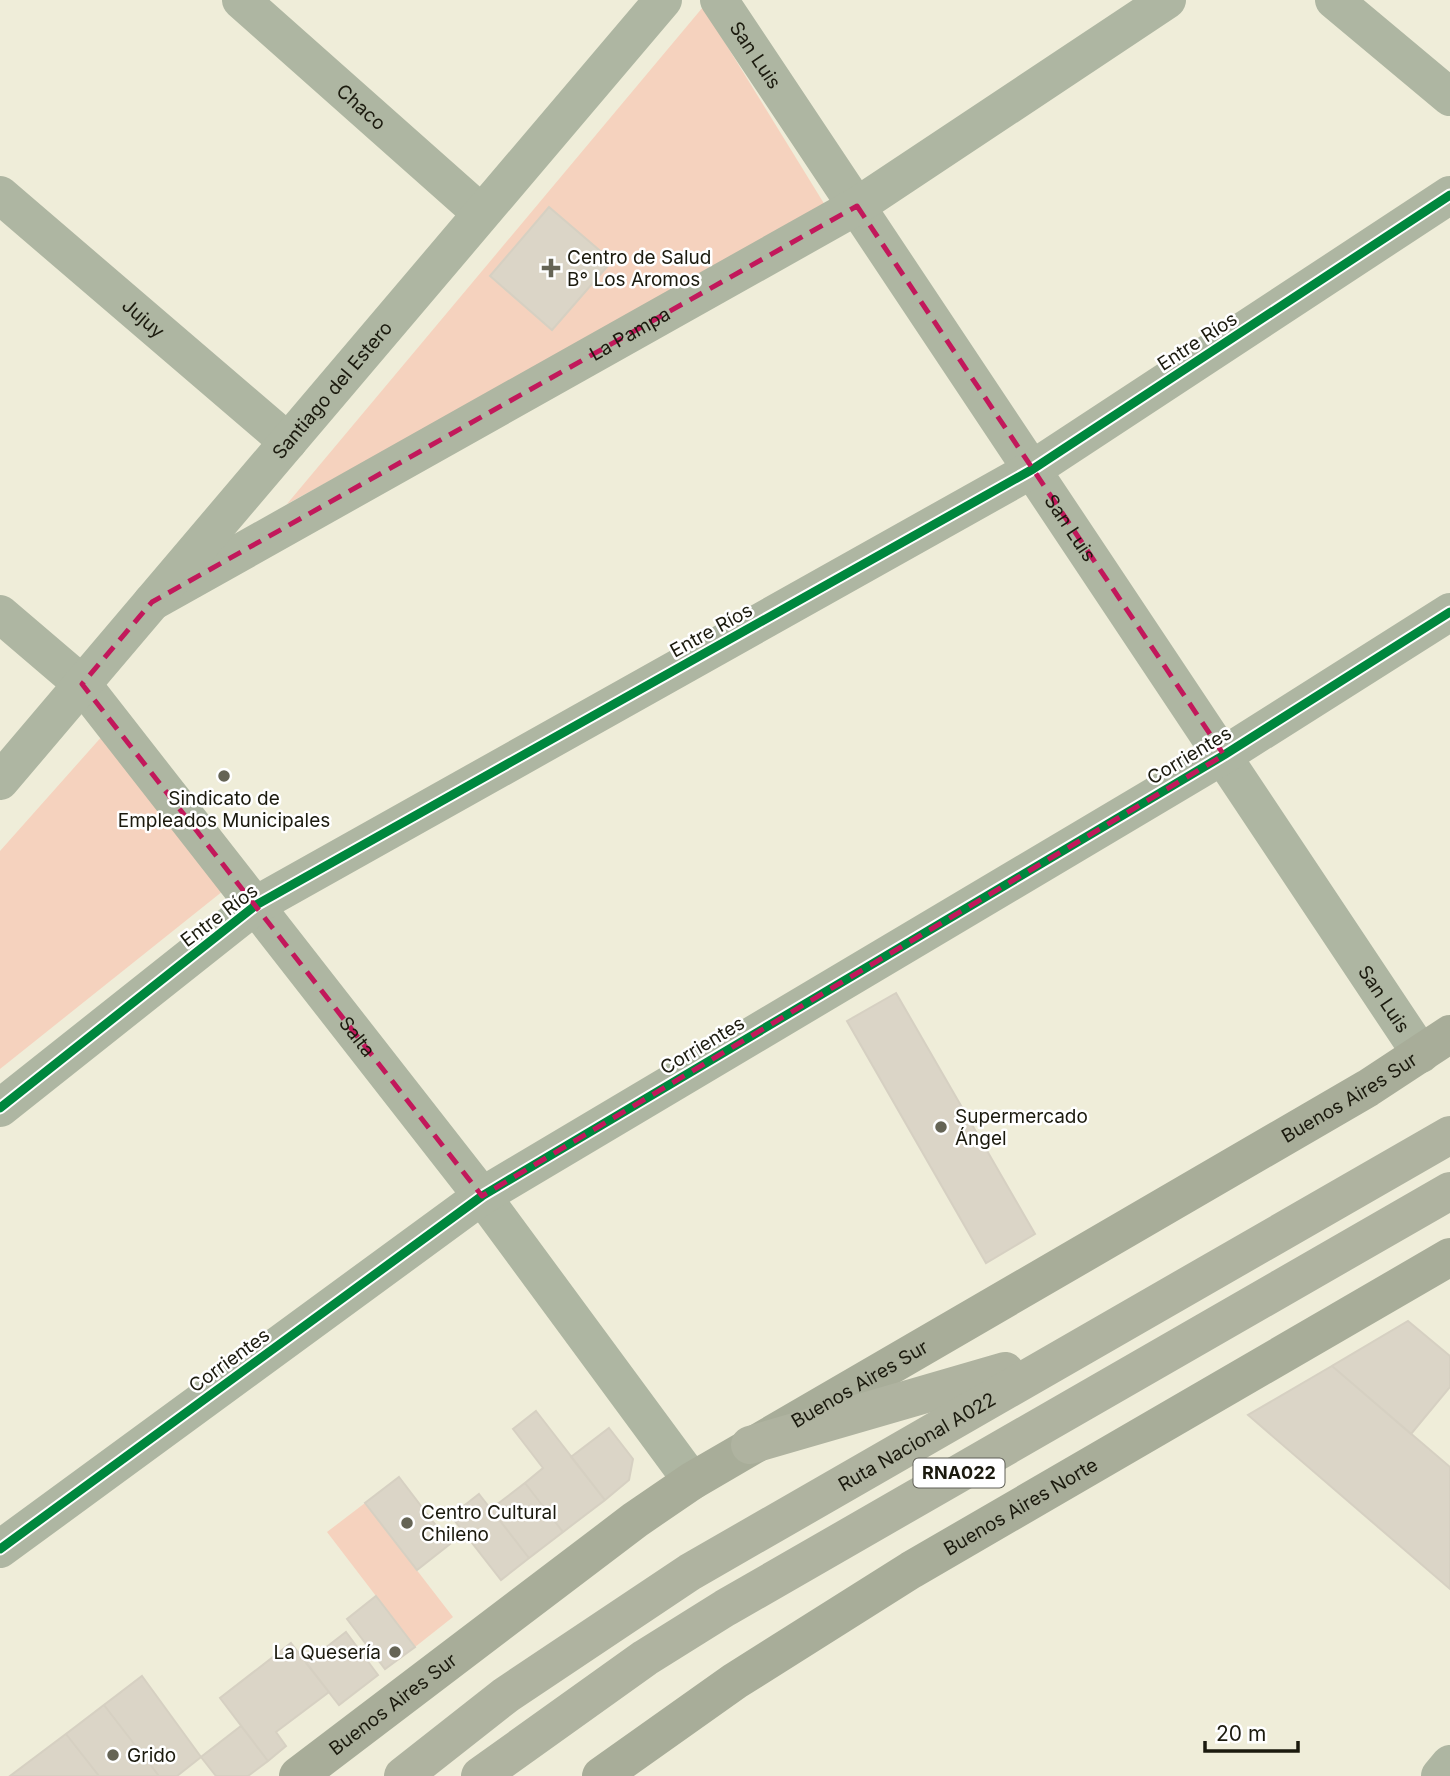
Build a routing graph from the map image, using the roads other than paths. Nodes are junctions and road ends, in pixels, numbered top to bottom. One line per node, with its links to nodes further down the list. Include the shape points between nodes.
1 (241, 0): 10 (street, Chaco)
2 (663, 0): 10 (street, Santiago del Estero)
3 (719, 0): 9 (street, San Luis)
4 (1167, 0): 9 (street, La Pampa)
5 (1334, 0): 6 (street)
6 (1450, 97)
7 (0, 195): 11 (street, Jujuy)
8 (1450, 195): 12 (street, Entre Ríos)
9 (856, 206): 12 (street, San Luis); 13 (street, La Pampa)
10 (481, 214): 11 (street, Santiago del Estero)
11 (288, 442): 13 (street, Santiago del Estero)
12 (1033, 469): 17 (street, San Luis); 19 (street, Entre Ríos)
13 (152, 602): 16 (street, Santiago del Estero)
14 (1450, 612): 17 (street, Corrientes)
15 (0, 614): 16 (street, Salta)
16 (82, 684): 18 (street, Santiago del Estero); 19 (street, Salta)
17 (1224, 755): 20 (street, San Luis); 24 (street, Corrientes)
18 (0, 781)
19 (256, 905): 21 (street, Entre Ríos); 24 (street, Salta)
20 (1436, 1044): 27 (main road, Buenos Aires Sur, via 1368,1088)
21 (0, 1108)
22 (1450, 1135): 26 (highway, Ruta Nacional A022 / RNA022)
23 (1450, 1191): 33 (highway, RNA022, via 725,1608)
24 (482, 1196): 28 (street, Salta); 29 (street, Corrientes)
25 (1450, 1256): 34 (main road, Buenos Aires Norte, via 911,1570 735,1681)
26 (1064, 1354): 27 (highway); 32 (highway, Ruta Nacional A022 / RNA022, via 690,1572 506,1695)
27 (750, 1445): 28 (main road, Buenos Aires Sur)
28 (692, 1480): 31 (main road, Buenos Aires Sur)
29 (0, 1549)
30 (1450, 1764): 35 (street)
31 (298, 1776)
32 (403, 1776)
33 (480, 1776)
34 (601, 1776)
35 (1440, 1776)

